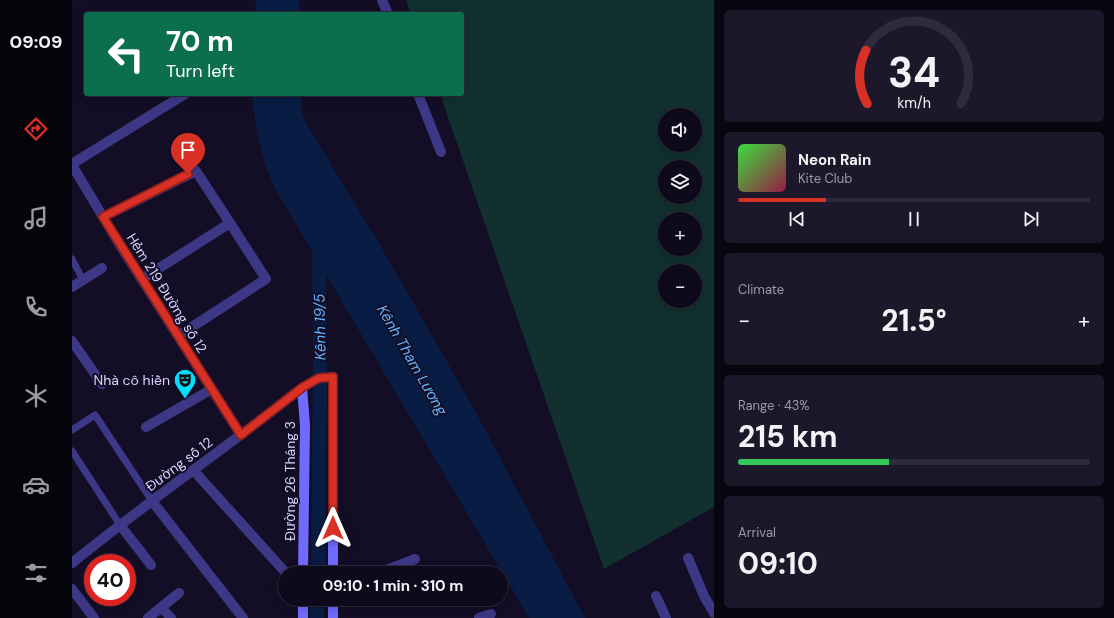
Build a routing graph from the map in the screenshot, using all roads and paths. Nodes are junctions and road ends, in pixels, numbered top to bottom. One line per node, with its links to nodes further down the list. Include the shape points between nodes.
1 (382, 0): 2 (street)
2 (387, 12)
3 (182, 96): 6 (street)
4 (419, 96): 5 (street)
5 (441, 152)
6 (72, 165): 7 (street, Hẻm 219 Đường số 12)
7 (103, 217): 8 (street, via 196,171); 11 (street, Hẻm 219 Đường số 12)
8 (230, 223): 11 (street); 14 (street, via 266,279)
9 (72, 259): 12 (lane)
10 (102, 268): 12 (street)
11 (142, 279): 14 (street, Hẻm 219 Đường số 12)
12 (83, 280): 13 (street)
13 (72, 287)
14 (178, 336): 18 (street, Hẻm 219 Đường số 12)
15 (72, 341): 16 (street)
16 (102, 384)
17 (303, 388): 21 (street, Đường số 12); 31 (street, Đường 26 Tháng 3); 32 (street, Đường số 12, via 319,378 333,377)
18 (212, 389): 19 (street); 21 (street, Hẻm 219 Đường số 12)
19 (146, 427)
20 (72, 430): 24 (lane, via 95,415)
21 (241, 435): 23 (street, Đường số 12)
22 (72, 451): 25 (lane)
23 (194, 471): 24 (street, Đường số 12); 30 (street)
24 (152, 501): 25 (street, Đường số 12); 45 (street)
25 (120, 525): 28 (street, Đường số 12); 29 (street)
26 (688, 558): 40 (street)
27 (415, 559): 33 (street)
28 (72, 563)
29 (151, 565)
30 (280, 566)
31 (303, 566)
32 (333, 566)
33 (397, 566)
34 (72, 589): 42 (street)
35 (178, 593): 39 (street)
36 (656, 596): 49 (street)
37 (303, 606): 46 (street)
38 (333, 606): 47 (street)
39 (161, 607): 43 (street); 44 (street)
40 (714, 613)
41 (491, 614): 48 (street)
42 (94, 618)
43 (148, 618)
44 (171, 618)
45 (243, 618)
46 (303, 618)
47 (333, 618)
48 (479, 618)
49 (666, 618)

